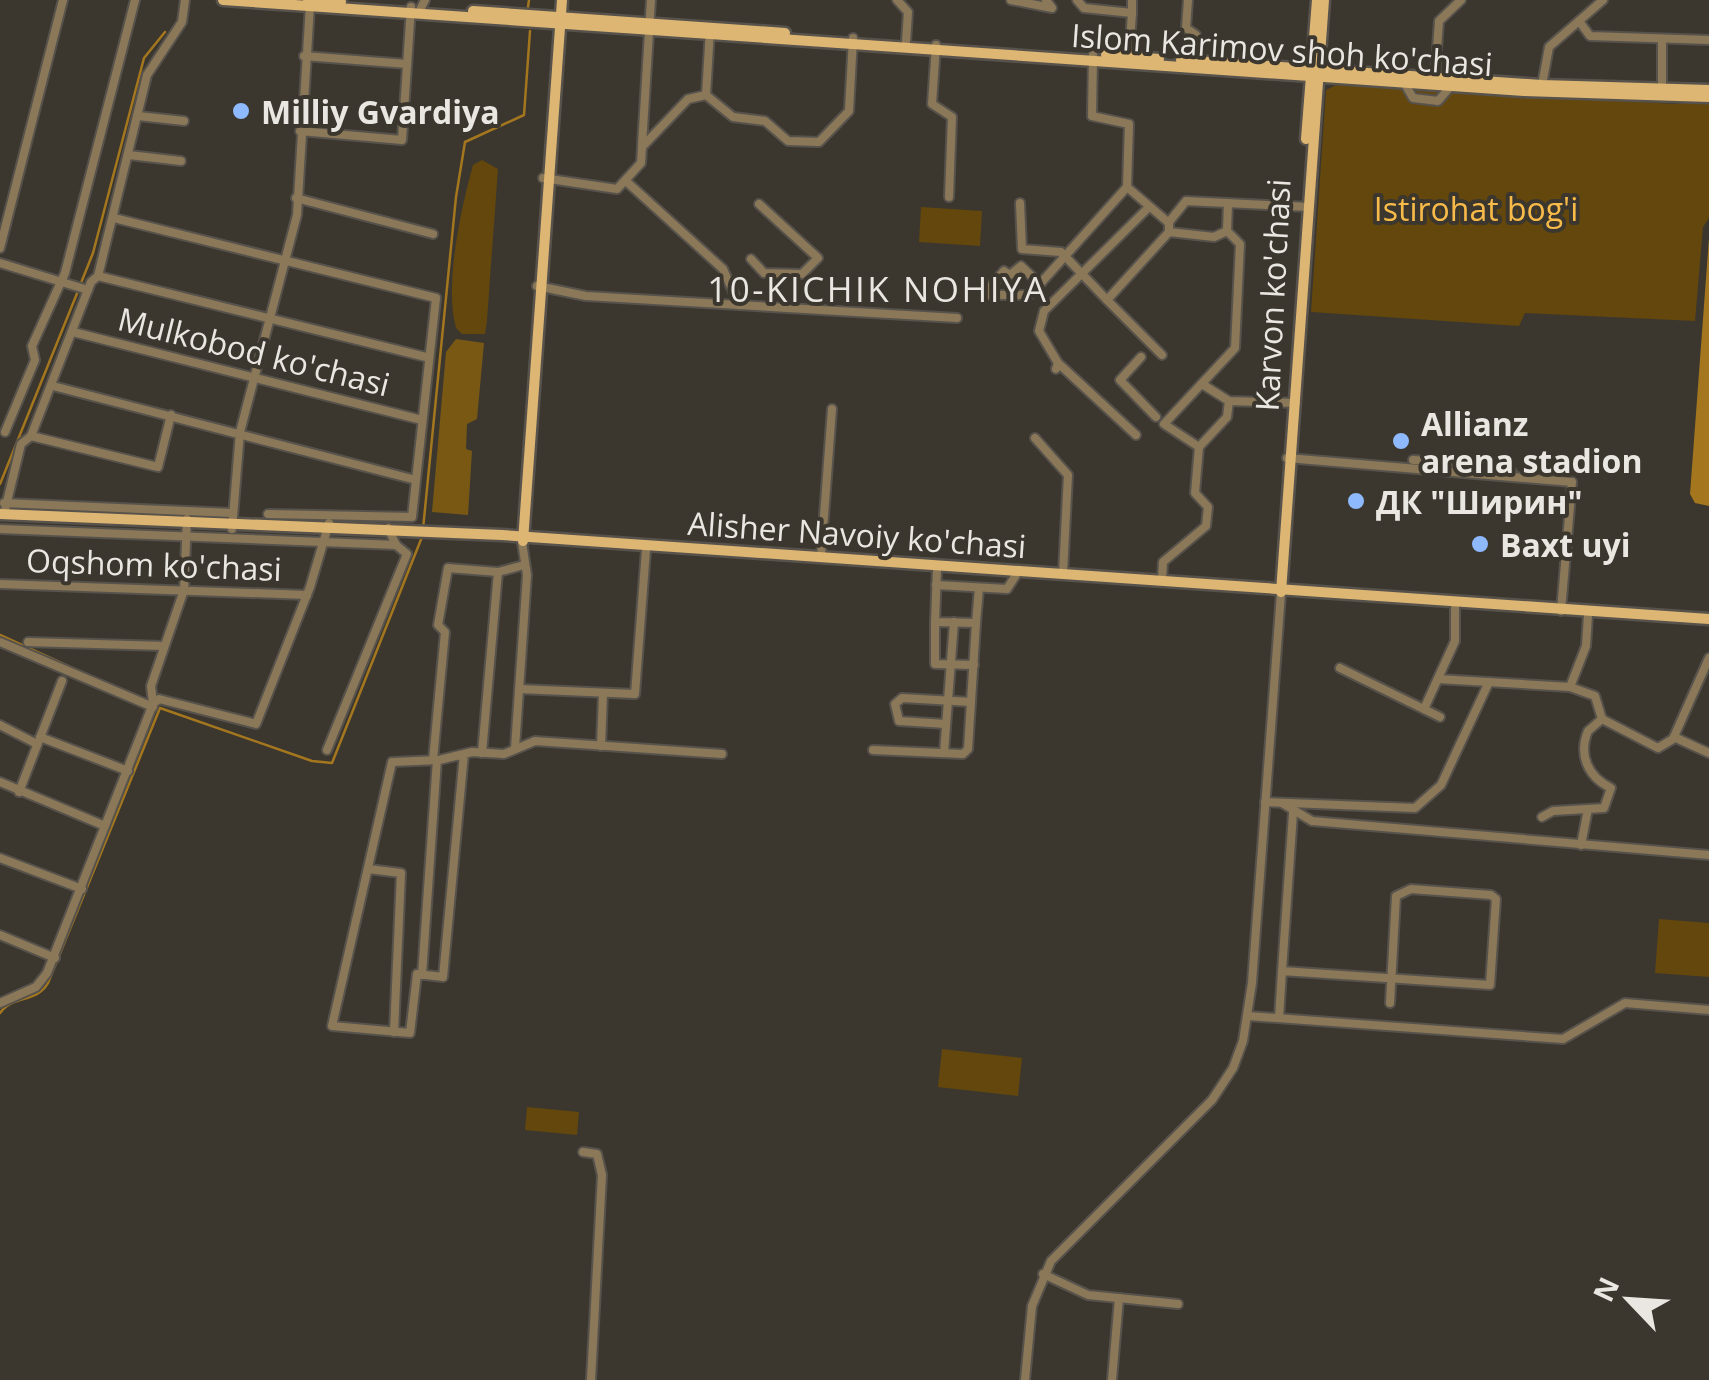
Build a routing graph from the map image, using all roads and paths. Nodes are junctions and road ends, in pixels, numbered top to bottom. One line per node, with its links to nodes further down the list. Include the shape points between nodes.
1 (63, 0): 60 (street)
2 (135, 0): 69 (street)
3 (186, 0): 40 (street, via 182,22 147,75)
4 (223, 0): 16 (main road, Islom Karimov shoh ko'chasi)
5 (559, 0): 19 (main road)
6 (651, 0): 21 (street)
7 (898, 0): 27 (street, via 908,12)
8 (1011, 0): 9 (street, via 1052,8)
9 (1046, 0)
10 (1077, 0): 17 (street, via 1084,8)
11 (1188, 0): 23 (street, via 1186,28)
12 (1321, 0): 33 (main road, Karvon ko'chasi)
13 (1461, 0): 34 (street, via 1439,21)
14 (1603, 0): 20 (street)
15 (334, 1): 16 (main road, Islom Karimov shoh ko'chasi); 18 (main road, Islom Karimov shoh ko'chasi)
16 (309, 3): 18 (main road, Islom Karimov shoh ko'chasi); 29 (street)
17 (1134, 4): 30 (street)
18 (417, 7): 19 (main road, Islom Karimov shoh ko'chasi); 32 (street)
19 (557, 20): 21 (main road, Islom Karimov shoh ko'chasi); 46 (main road)
20 (1579, 21): 24 (street, via 1590,36); 36 (street, via 1549,47)
21 (650, 27): 22 (main road, Islom Karimov shoh ko'chasi); 43 (street)
22 (710, 32): 26 (main road, Islom Karimov shoh ko'chasi); 39 (street)
23 (1196, 35)
24 (1662, 39): 25 (street); 37 (street)
25 (1709, 40)
26 (852, 41): 27 (main road, Islom Karimov shoh ko'chasi); 28 (main road, Islom Karimov shoh ko'chasi); 39 (street, via 849,111 819,142 788,141 765,121 733,118)
27 (906, 42): 28 (main road, Islom Karimov shoh ko'chasi)
28 (936, 47): 31 (main road, Islom Karimov shoh ko'chasi); 49 (street, via 932,104 952,117 954,136)
29 (304, 56): 32 (street); 42 (street)
30 (1129, 56): 31 (main road, Islom Karimov shoh ko'chasi); 33 (main road, Islom Karimov shoh ko'chasi)
31 (1092, 58): 33 (main road, Islom Karimov shoh ko'chasi); 48 (street, via 1092,116 1130,128)
32 (407, 64): 42 (street, via 402,140)
33 (1315, 73): 35 (main road, Islom Karimov shoh ko'chasi); 55 (main road, Karvon ko'chasi)
34 (1435, 78): 35 (main road, Islom Karimov shoh ko'chasi); 36 (main road, Islom Karimov shoh ko'chasi)
35 (1402, 79): 38 (main road, Islom Karimov shoh ko'chasi, via 1646,98)
36 (1542, 85): 37 (main road, Islom Karimov shoh ko'chasi)
37 (1662, 92): 38 (main road, Islom Karimov shoh ko'chasi)
38 (1709, 93)
39 (706, 95): 43 (street, via 688,98)
40 (138, 116): 41 (street); 44 (street)
41 (184, 121)
42 (300, 131): 50 (street)
43 (642, 147): 47 (street, via 642,163)
44 (129, 155): 45 (street); 56 (street)
45 (181, 161)
46 (546, 178): 47 (street, via 617,188); 71 (main road)
47 (627, 182): 74 (street, via 723,269)
48 (1127, 187): 54 (street); 62 (street)
49 (949, 197)
50 (296, 198): 59 (street); 63 (street)
51 (1020, 203): 61 (street)
52 (1228, 203): 55 (street); 57 (street, via 1186,201); 58 (street)
53 (759, 204): 64 (street, via 818,258 802,274 764,273)
54 (1150, 206): 57 (street); 68 (street)
55 (1305, 206): 85 (main road, Karvon ko'chasi)
56 (114, 218): 63 (street); 67 (street)
57 (1169, 227): 58 (street, via 1214,237); 73 (street)
58 (1227, 231): 82 (street, via 1240,244 1235,348)
59 (433, 234)
60 (0, 248)
61 (1022, 249): 62 (street, via 1061,252); 66 (street)
62 (1065, 258): 68 (street); 70 (street)
63 (287, 259): 75 (street); 79 (street, via 436,298)
64 (751, 259)
65 (0, 263): 69 (street)
66 (1021, 266): 70 (street); 70 (street, via 1010,275 1004,271 983,296 1029,295)
67 (98, 276): 72 (street); 75 (street, Mulkobod ko'chasi)
68 (1083, 276): 73 (street); 92 (street, via 1044,310 1044,344 1057,366)
69 (63, 281): 72 (street); 90 (street, via 32,346 35,360)
70 (1040, 284)
71 (539, 286): 74 (street, via 586,296); 104 (main road)
72 (85, 289): 77 (street)
73 (1106, 300): 78 (street)
74 (739, 305): 76 (street)
75 (272, 318): 79 (street, Mulkobod ko'chasi); 81 (street)
76 (957, 318)
77 (74, 332): 81 (street, Mulkobod ko'chasi); 83 (street)
78 (1162, 354)
79 (426, 357): 89 (street)
80 (1141, 358): 88 (street, via 1120,380)
81 (256, 376): 89 (street, Mulkobod ko'chasi); 91 (street)
82 (1202, 384): 84 (street); 95 (street, via 1164,424)
83 (53, 386): 87 (street); 93 (street)
84 (1229, 400): 85 (street); 95 (street, via 1226,417)
85 (1293, 403): 96 (main road, Karvon ko'chasi)
86 (832, 409): 116 (street)
87 (171, 415): 91 (street); 93 (street, via 158,467)
88 (1156, 417)
89 (422, 420): 99 (street)
90 (5, 432)
91 (240, 432): 99 (street); 105 (street)
92 (1136, 435)
93 (31, 436): 102 (street, via 21,444)
94 (1035, 438): 121 (street, via 1068,476)
95 (1199, 446): 123 (street, via 1195,492 1208,506 1206,526 1163,562)
96 (1290, 458): 98 (street); 128 (main road, Karvon ko'chasi)
97 (1414, 460): 98 (street, via 1499,466)
98 (1514, 475): 101 (street, via 1572,482)
99 (416, 480): 109 (street, via 412,517)
100 (1467, 501): 101 (street)
101 (1568, 511): 131 (street)
102 (2, 513): 106 (main road, Alisher Navoiy ko'chasi)
103 (268, 514): 108 (street)
104 (523, 521): 111 (main road); 112 (main road); 113 (main road)
105 (232, 522): 106 (main road, Alisher Navoiy ko'chasi); 108 (main road, Alisher Navoiy ko'chasi)
106 (187, 524): 107 (street); 108 (street); 127 (street)
107 (0, 529)
108 (328, 530): 109 (main road, Alisher Navoiy ko'chasi); 109 (street); 129 (street)
109 (390, 532): 110 (main road, Alisher Navoiy ko'chasi); 162 (street, via 407,554)
110 (431, 535): 111 (main road, Alisher Navoiy ko'chasi); 112 (main road, Alisher Navoiy ko'chasi)
111 (505, 535): 112 (main road, Alisher Navoiy ko'chasi)
112 (522, 538): 113 (main road, Alisher Navoiy ko'chasi); 114 (main road, Alisher Navoiy ko'chasi); 118 (street)
113 (545, 538): 115 (main road, Alisher Navoiy ko'chasi)
114 (646, 550): 115 (main road, Alisher Navoiy ko'chasi); 149 (street, via 634,694)
115 (754, 554): 116 (main road, Alisher Navoiy ko'chasi); 117 (main road, Alisher Navoiy ko'chasi)
116 (821, 556): 117 (main road, Alisher Navoiy ko'chasi)
117 (894, 564): 119 (main road, Alisher Navoiy ko'chasi); 121 (main road, Alisher Navoiy ko'chasi)
118 (524, 565): 120 (street); 148 (street)
119 (938, 570): 122 (main road, Alisher Navoiy ko'chasi); 125 (street)
120 (498, 572): 165 (street); 169 (street, via 448,568 438,625 445,632)
121 (1062, 573): 123 (main road, Alisher Navoiy ko'chasi)
122 (1016, 575): 126 (street, via 1007,590); 128 (main road, Alisher Navoiy ko'chasi)
123 (1162, 580): 128 (main road, Alisher Navoiy ko'chasi)
124 (0, 584): 127 (street, Oqshom ko'chasi)
125 (936, 585): 126 (street); 134 (street)
126 (979, 588): 136 (street)
127 (184, 590): 129 (street, Oqshom ko'chasi); 139 (street)
128 (1279, 592): 130 (main road, Alisher Navoiy ko'chasi); 173 (street)
129 (307, 595): 152 (street, via 256,724 159,699)
130 (1455, 603): 131 (main road, Alisher Navoiy ko'chasi); 144 (street, via 1455,641)
131 (1561, 611): 132 (main road, Alisher Navoiy ko'chasi); 133 (main road, Alisher Navoiy ko'chasi)
132 (1588, 615): 133 (main road, Alisher Navoiy ko'chasi); 147 (street, via 1586,646)
133 (1708, 618)
134 (935, 622): 135 (street); 141 (street, via 934,662)
135 (954, 622): 136 (street); 141 (street)
136 (976, 623): 142 (street)
137 (0, 642): 152 (street)
138 (28, 642): 139 (street)
139 (164, 646): 152 (street, via 151,686)
140 (1709, 658): 158 (street)
141 (950, 665): 142 (street); 150 (street)
142 (974, 665): 151 (street)
143 (1340, 668): 153 (street)
144 (1438, 679): 146 (street); 153 (street)
145 (62, 681): 159 (street)
146 (1489, 682): 147 (street); 174 (street, via 1441,785 1415,808)
147 (1570, 687): 155 (street, via 1595,696)
148 (519, 690): 149 (street); 161 (street)
149 (604, 694): 160 (street)
150 (948, 701): 151 (street); 156 (street); 156 (street, via 902,698 894,708 899,721)
151 (971, 702): 166 (street, via 968,749)
152 (153, 705): 170 (street)
153 (1424, 709): 154 (street)
154 (1440, 717)
155 (1602, 720): 158 (street, via 1658,748); 175 (street, via 1583,742 1585,758 1596,781 1611,788 1604,808)
156 (946, 724): 166 (street)
157 (0, 726): 159 (street)
158 (1674, 736): 164 (street)
159 (39, 741): 170 (street); 172 (street)
160 (602, 746): 161 (street, via 535,741); 168 (street)
161 (514, 748): 165 (street)
162 (328, 750)
163 (873, 750): 166 (street)
164 (1709, 752)
165 (482, 753): 167 (street)
166 (944, 753)
167 (464, 754): 169 (street); 187 (street, via 443,977)
168 (722, 754)
169 (435, 760): 182 (street, via 392,762); 187 (street)
170 (128, 771): 178 (street)
171 (0, 782): 172 (street)
172 (19, 792): 178 (street)
173 (1265, 802): 174 (street); 192 (street)
174 (1282, 803): 176 (street)
175 (1588, 808): 177 (street); 179 (street)
176 (1293, 813): 179 (street, via 1312,821); 186 (street)
177 (1542, 817)
178 (105, 826): 183 (street)
179 (1581, 845): 180 (street)
180 (1709, 855)
181 (0, 858): 183 (street)
182 (368, 870): 194 (street, via 401,872); 194 (street, via 332,1026)
183 (82, 888): 185 (street)
184 (0, 935): 185 (street)
185 (55, 958): 189 (street, via 36,988)
186 (1282, 971): 188 (street); 193 (street)
187 (422, 975): 194 (street, via 417,974 410,1033)
188 (1392, 979): 188 (street, via 1396,896 1402,891 1496,899 1490,985); 190 (street)
189 (0, 1003)
190 (1390, 1003)
191 (1709, 1010): 193 (street, via 1625,1003 1563,1039)
192 (1248, 1016): 193 (street); 196 (street, via 1233,1068 1212,1100)
193 (1280, 1018)
194 (394, 1032)
195 (583, 1152): 199 (street, via 597,1154 602,1175)
196 (1044, 1274): 197 (street, via 1088,1295); 200 (street, via 1032,1306)
197 (1119, 1298): 198 (street); 201 (street)
198 (1178, 1304)
199 (591, 1380)
200 (1024, 1380)
201 (1112, 1380)

